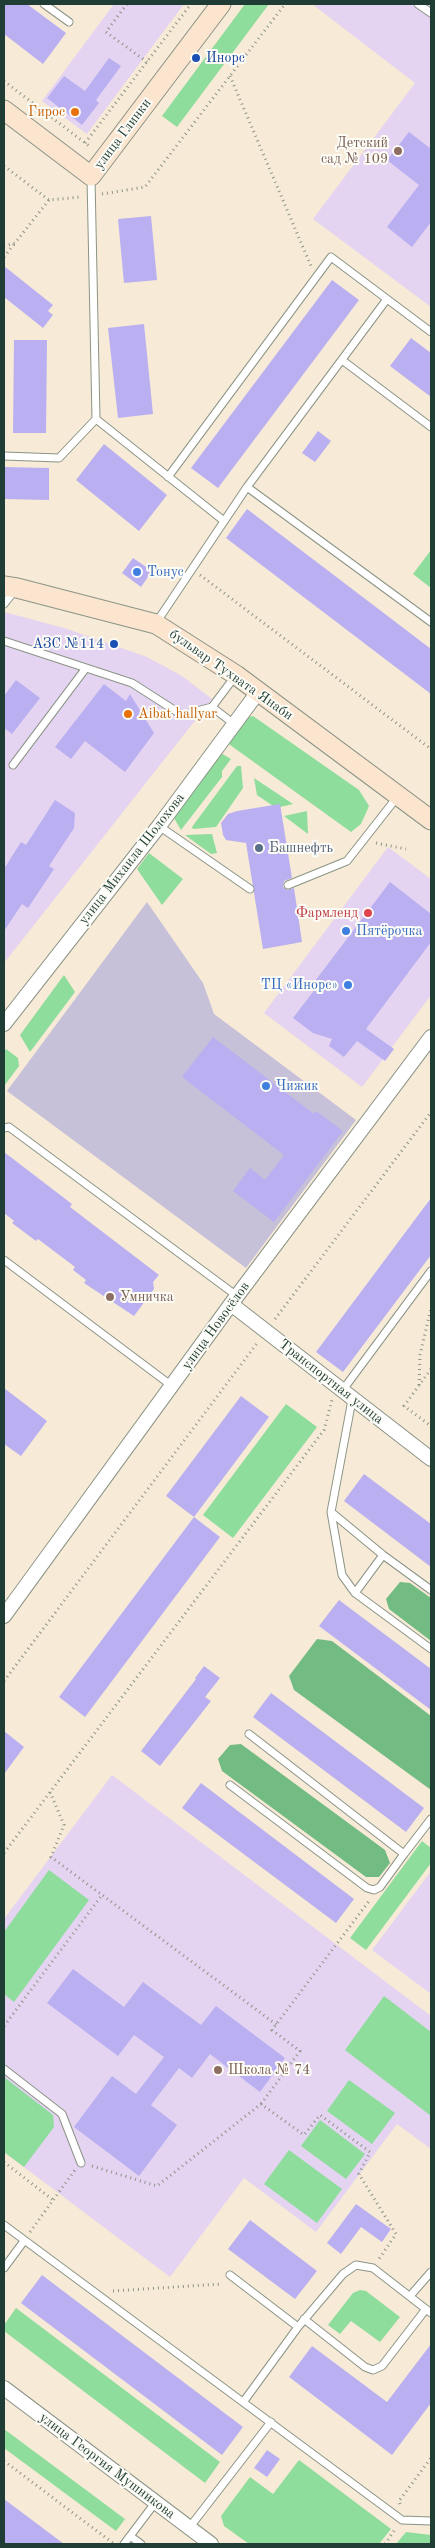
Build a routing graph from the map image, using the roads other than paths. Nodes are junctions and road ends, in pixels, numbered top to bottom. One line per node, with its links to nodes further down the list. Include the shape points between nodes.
1 (44, 4): 5 (lane)
2 (221, 4): 7 (main road, улица Глинки)
3 (418, 4): 4 (lane)
4 (431, 13)
5 (69, 22)
6 (4, 110): 7 (main road, улица Глинки)
7 (91, 176): 11 (lane)
8 (388, 299): 9 (lane); 10 (lane); 14 (lane, via 331,257)
9 (431, 332)
10 (342, 360): 12 (lane); 15 (lane)
11 (96, 419): 13 (lane, via 59,458); 14 (lane)
12 (431, 427)
13 (4, 456)
14 (168, 477): 16 (lane)
15 (247, 487): 16 (lane); 19 (lane)
16 (224, 521): 20 (lane)
17 (10, 587): 18 (lane); 20 (main road, бульвар Тухвата Янаби)
18 (4, 604)
19 (431, 622)
20 (156, 624): 23 (main road, бульвар Тухвата Янаби)
21 (4, 640): 22 (lane)
22 (86, 668): 25 (lane, via 132,683 182,715); 27 (lane)
23 (236, 675): 24 (main road, бульвар Тухвата Янаби); 25 (lane)
24 (258, 692): 26 (street, улица Михаила Шолохова); 28 (main road, бульвар Тухвата Янаби)
25 (212, 707): 26 (lane)
26 (234, 724): 30 (street, улица Михаила Шолохова)
27 (13, 765)
28 (398, 795): 29 (main road, бульвар Тухвата Янаби); 31 (lane, via 347,861)
29 (431, 820)
30 (159, 826): 32 (lane); 33 (street, улица Михаила Шолохова)
31 (288, 885)
32 (250, 889)
33 (4, 1024)
34 (431, 1037): 38 (street, улица Новосёлов)
35 (4, 1128): 38 (lane, via 9,1127)
36 (4, 1260): 39 (lane)
37 (431, 1271): 40 (lane)
38 (234, 1300): 39 (street, улица Новосёлов); 40 (street, Транспортная улица, via 266,1332)
39 (172, 1386): 46 (street, улица Новосёлов)
40 (343, 1393): 41 (street, Транспортная улица); 42 (lane)
41 (431, 1459)
42 (331, 1512): 43 (lane); 45 (lane, via 342,1575)
43 (383, 1555): 44 (lane); 45 (lane)
44 (431, 1590)
45 (355, 1592): 47 (lane)
46 (4, 1616)
47 (431, 1649)
48 (249, 1734): 51 (lane)
49 (230, 1785): 51 (lane, via 368,1888 380,1887)
50 (431, 1820): 51 (lane)
51 (404, 1854)
52 (4, 2069): 53 (lane, via 62,2114)
53 (81, 2163)
54 (4, 2225): 55 (lane)
55 (24, 2240): 56 (lane); 64 (lane)
56 (4, 2268)
57 (431, 2272): 59 (lane)
58 (230, 2275): 62 (lane)
59 (410, 2296): 60 (lane); 61 (lane, via 373,2268 356,2265 343,2274)
60 (429, 2310): 61 (lane, via 382,2366 374,2370 365,2367)
61 (304, 2319): 62 (lane)
62 (298, 2327): 64 (lane)
63 (4, 2388): 66 (street, улица Георгия Мушникова)
64 (244, 2401): 65 (lane)
65 (271, 2422): 67 (lane, via 402,2520); 68 (lane)
66 (155, 2503): 68 (street, улица Георгия Мушникова); 69 (lane)
67 (431, 2521)
68 (189, 2528): 72 (street, улица Георгия Мушникова)
69 (130, 2536): 70 (lane); 71 (lane)
70 (124, 2544)
71 (141, 2544)
72 (211, 2544)

